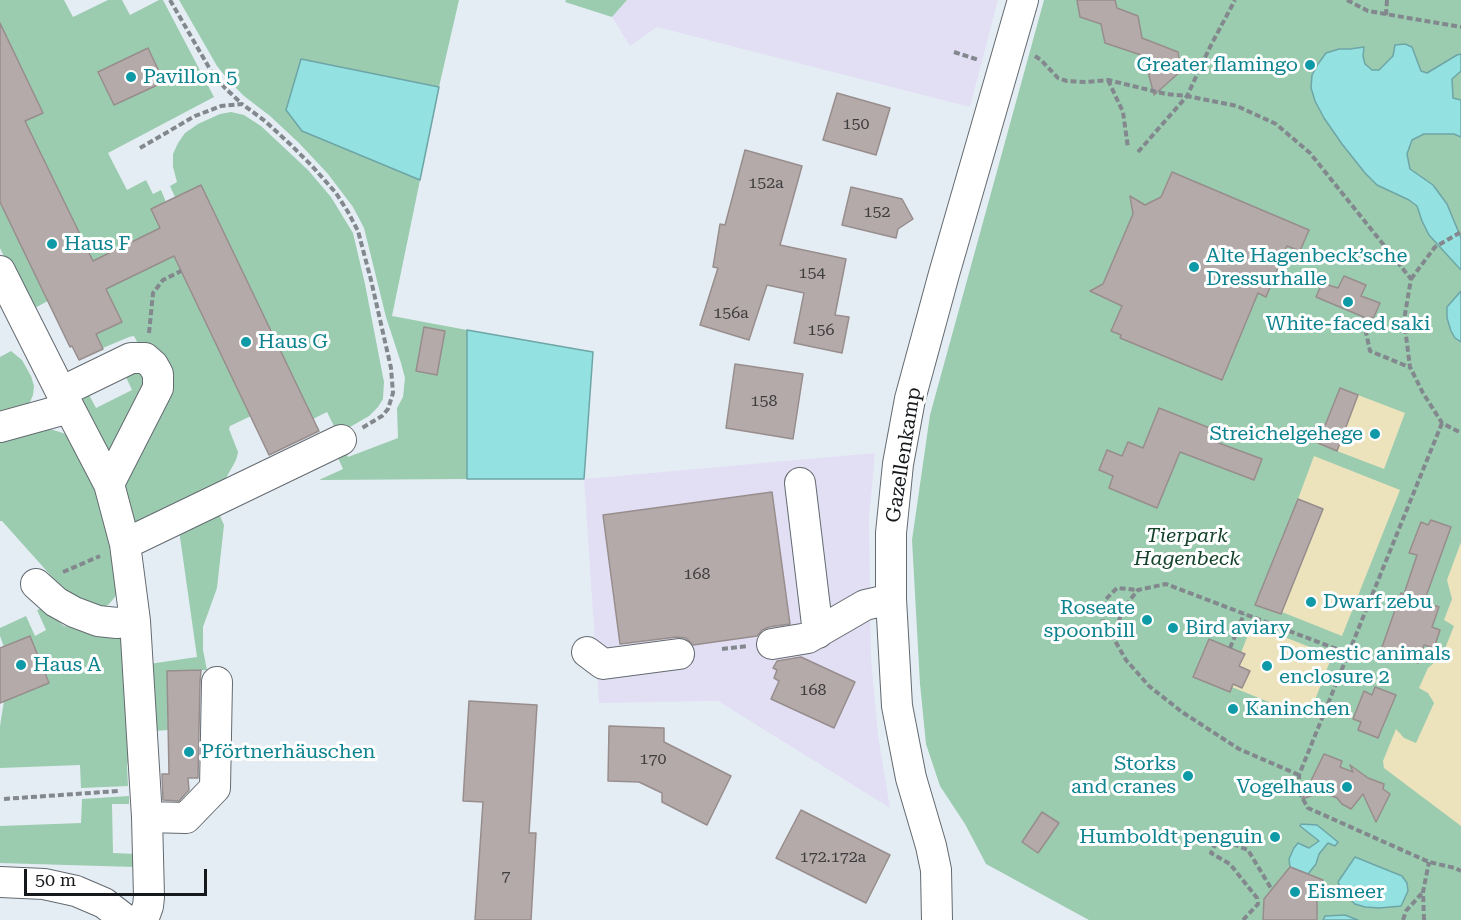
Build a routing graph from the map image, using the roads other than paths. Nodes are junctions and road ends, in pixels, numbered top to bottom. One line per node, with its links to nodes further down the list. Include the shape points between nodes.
1 (1023, 0): 10 (street, Gazellenkamp, via 910,399 892,521)
2 (0, 271): 3 (street)
3 (64, 400): 4 (street); 7 (street); 7 (street, via 131,358 145,358 158,374 158,388)
4 (0, 427)
5 (340, 440): 8 (street)
6 (800, 483): 12 (street)
7 (109, 484): 8 (street)
8 (125, 544): 11 (street)
9 (36, 584): 11 (street, via 56,602 98,621)
10 (891, 599): 12 (street, via 865,605); 21 (street, Gazellenkamp, via 897,706 910,778 936,870)
11 (135, 621): 17 (street)
12 (818, 633): 13 (street)
13 (772, 644)
14 (587, 652): 15 (street, via 603,664)
15 (680, 654)
16 (218, 682): 17 (street, via 215,788 186,818)
17 (147, 803): 20 (street, via 149,897)
18 (0, 882): 19 (street, via 44,884 76,891 104,903)
19 (126, 920)
20 (143, 920)
21 (937, 920)

